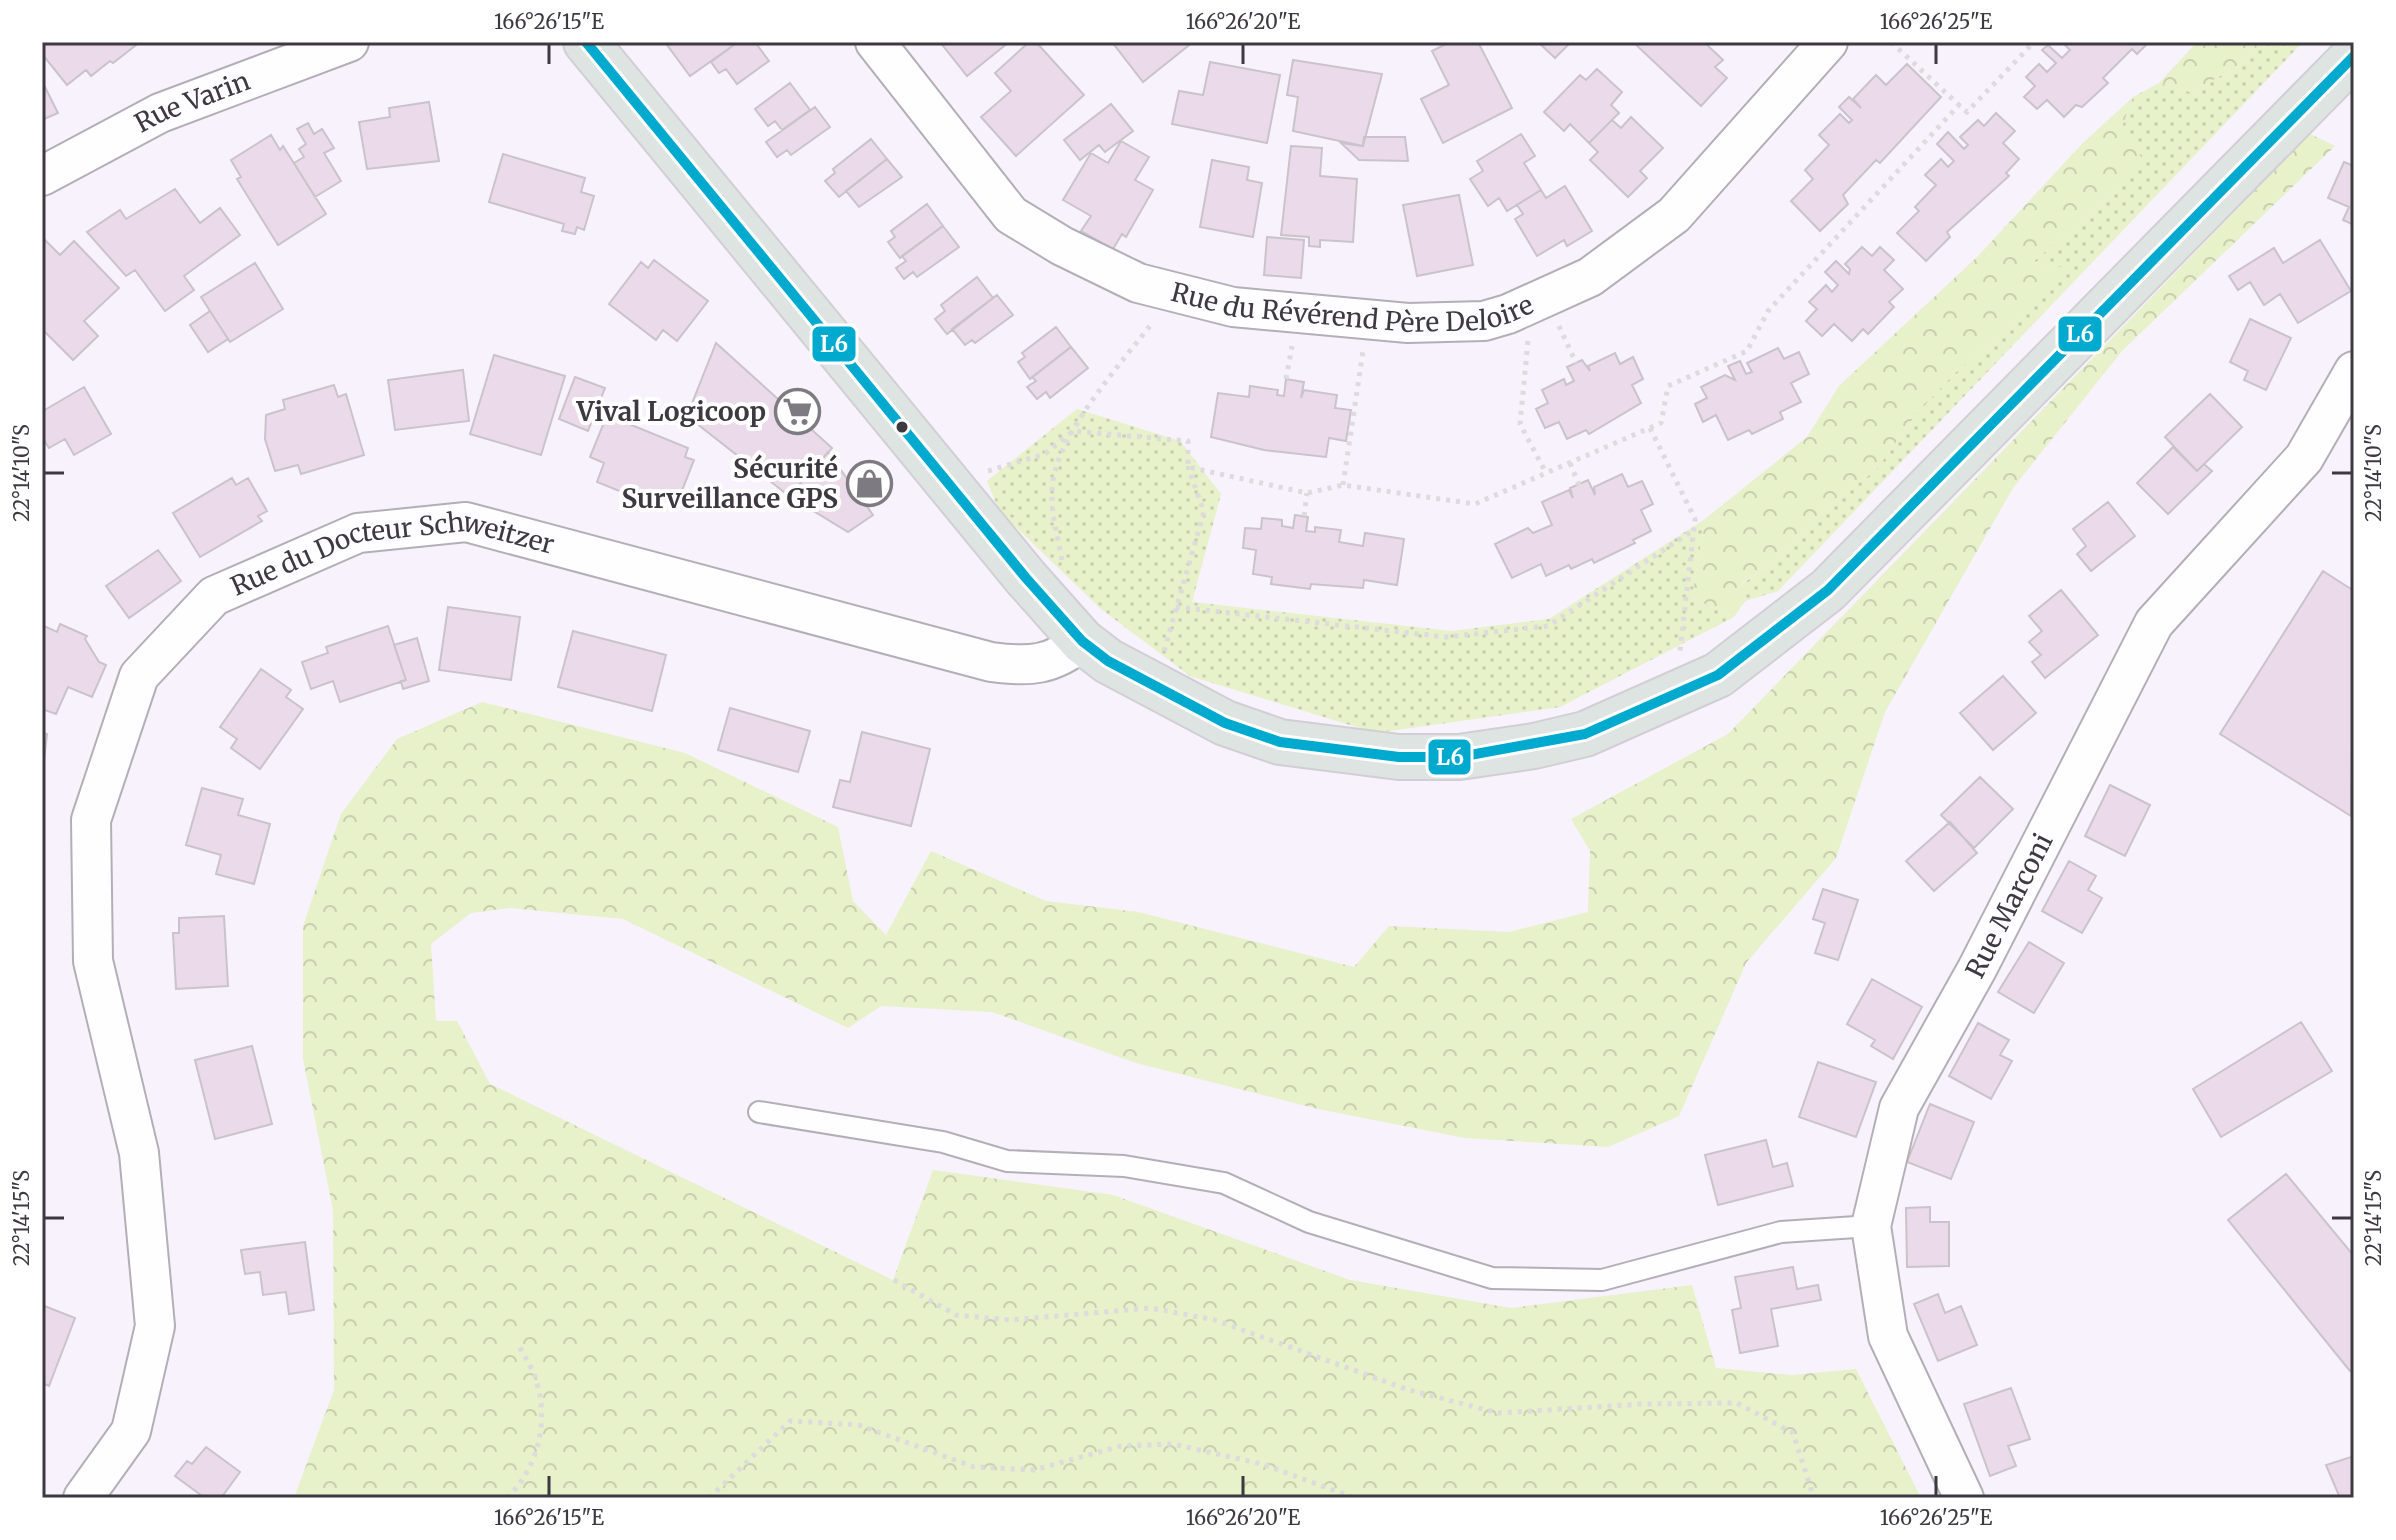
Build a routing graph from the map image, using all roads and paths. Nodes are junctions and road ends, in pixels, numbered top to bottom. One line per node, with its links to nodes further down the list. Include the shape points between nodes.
1 (349, 42): 9 (street, Rue Varin, via 160,113)
2 (586, 42): 33 (main road)
3 (875, 42): 4 (street, Rue du Révérend Père Deloire, via 1011,215 1062,246 1138,283 1233,307 1408,323 1484,321 1590,277 1674,215)
4 (1828, 42)
5 (1891, 42): 8 (path)
6 (2034, 42): 8 (path, via 1967,112)
7 (2354, 56): 33 (main road, via 1828,590 1718,675 1585,734 1459,757 1399,757 1280,742 1225,723 1121,668)
8 (1959, 105): 20 (path, via 1768,311 1747,351 1668,386 1661,423)
9 (42, 176)
10 (1147, 318): 21 (path, via 1155,319)
11 (1557, 321): 17 (path)
12 (1528, 334): 24 (path, via 1520,424)
13 (1293, 341): 19 (path)
14 (1349, 348): 15 (path)
15 (1364, 350): 16 (path); 26 (path)
16 (1377, 352)
17 (1576, 363)
18 (2354, 371): 37 (street, Rue Marconi, via 2304,458 2154,623 1977,969 1899,1108)
19 (1286, 379)
20 (1650, 428): 22 (path); 30 (path, via 1695,519)
21 (1073, 431): 23 (path, via 1188,441); 25 (path, via 1045,454); 31 (path, via 1053,478 1051,507 1063,572)
22 (1570, 463): 24 (path); 27 (path)
23 (1188, 467): 28 (path); 32 (path, via 1204,512)
24 (1546, 473): 26 (path, via 1475,504)
25 (976, 475)
26 (1343, 485): 28 (path)
27 (1579, 485)
28 (1307, 493): 29 (path)
29 (1304, 516)
30 (1694, 530): 32 (path, via 1548,626 1446,637); 34 (path)
31 (1051, 561)
32 (1176, 607): 35 (path)
33 (1082, 641): 40 (street, Rue du Docteur Schweitzer, via 1041,665 991,662 466,522 358,533 214,596 139,676 91,820 93,961 139,1153 155,1326 131,1431)
34 (1680, 652)
35 (1162, 655)
36 (759, 1112): 37 (lane, via 943,1142 1007,1161 1124,1166 1224,1183 1309,1222 1492,1278 1602,1280 1781,1232)
37 (1871, 1226): 45 (street, Rue Marconi, via 1888,1336)
38 (894, 1280): 44 (path, via 956,1315 1010,1320 1151,1308 1215,1320 1409,1390 1498,1413 1737,1403 1793,1433)
39 (518, 1344): 41 (path, via 538,1384 541,1443 521,1485)
40 (83, 1498)
41 (507, 1498)
42 (709, 1498): 43 (path, via 790,1421 859,1425 974,1467 1034,1470 1121,1446 1173,1444 1262,1464)
43 (1355, 1498)
44 (1814, 1498)
45 (1964, 1498)

